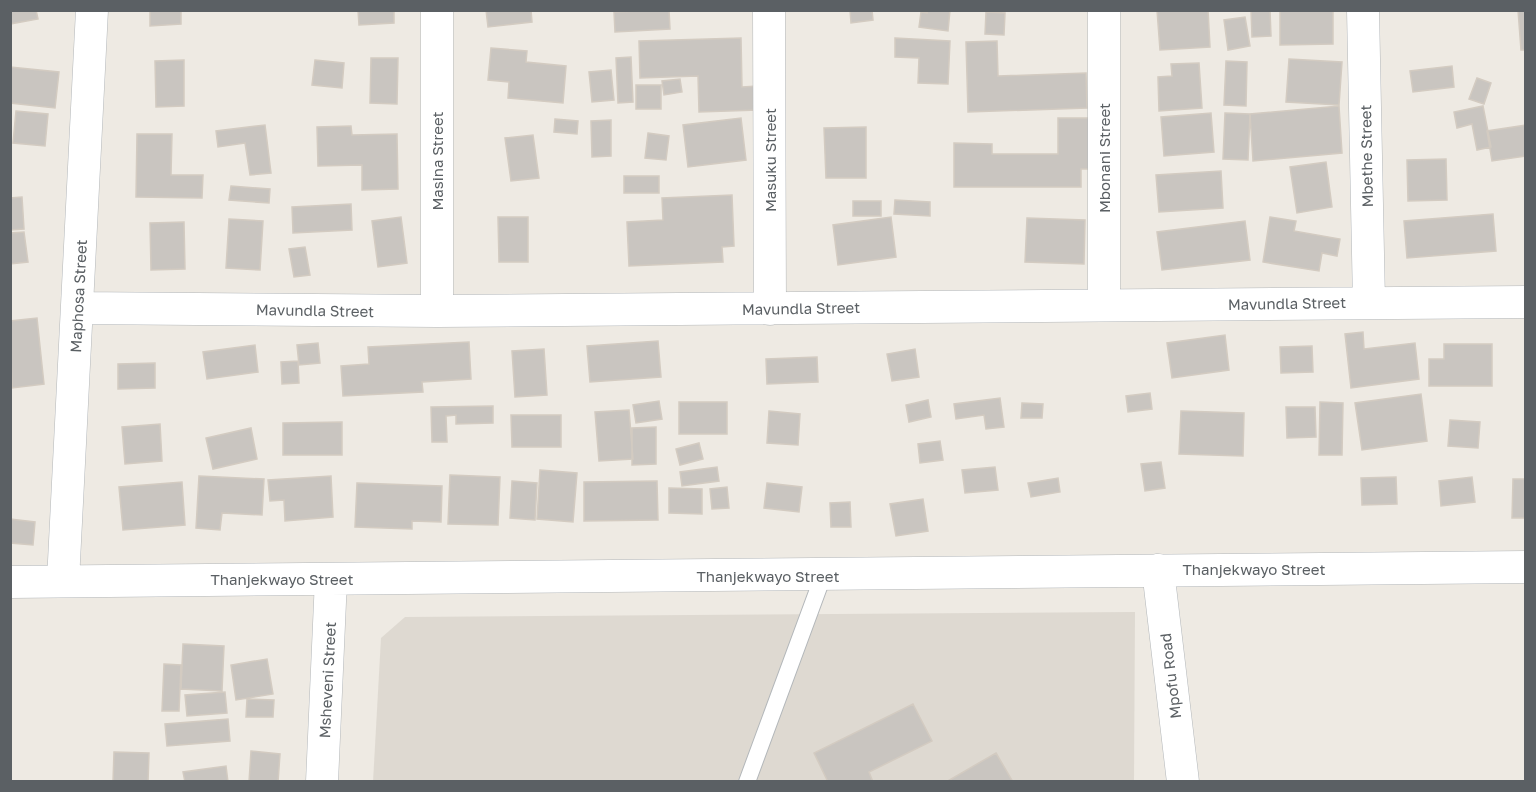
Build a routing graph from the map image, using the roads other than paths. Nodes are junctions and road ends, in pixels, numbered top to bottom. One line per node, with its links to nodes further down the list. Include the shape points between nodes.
1 (92, 10): 9 (street, Maphosa Street)
2 (437, 10): 11 (street, Masina Street)
3 (769, 10): 10 (street, Masuku Street)
4 (1104, 10): 8 (street, Mbonani Street)
5 (1363, 10): 6 (street, Mbethe Street)
6 (1369, 302): 7 (street, Mavundla Street); 8 (street, Mavundla Street)
7 (1526, 302)
8 (1104, 305): 10 (street, Mavundla Street)
9 (77, 308): 11 (street, Mavundla Street); 16 (street, Maphosa Street)
10 (770, 309): 11 (street, Mavundla Street)
11 (437, 312)
12 (1526, 567): 13 (street, Thanjekwayo Street)
13 (1158, 570): 14 (street, Thanjekwayo Street); 20 (street, Mpofu Road)
14 (822, 576): 15 (street, Thanjekwayo Street); 19 (lane)
15 (331, 579): 16 (street, Thanjekwayo Street); 18 (street, Msheveni Street)
16 (63, 581): 17 (street, Thanjekwayo Street)
17 (10, 582)
18 (322, 782)
19 (747, 782)
20 (1183, 782)

